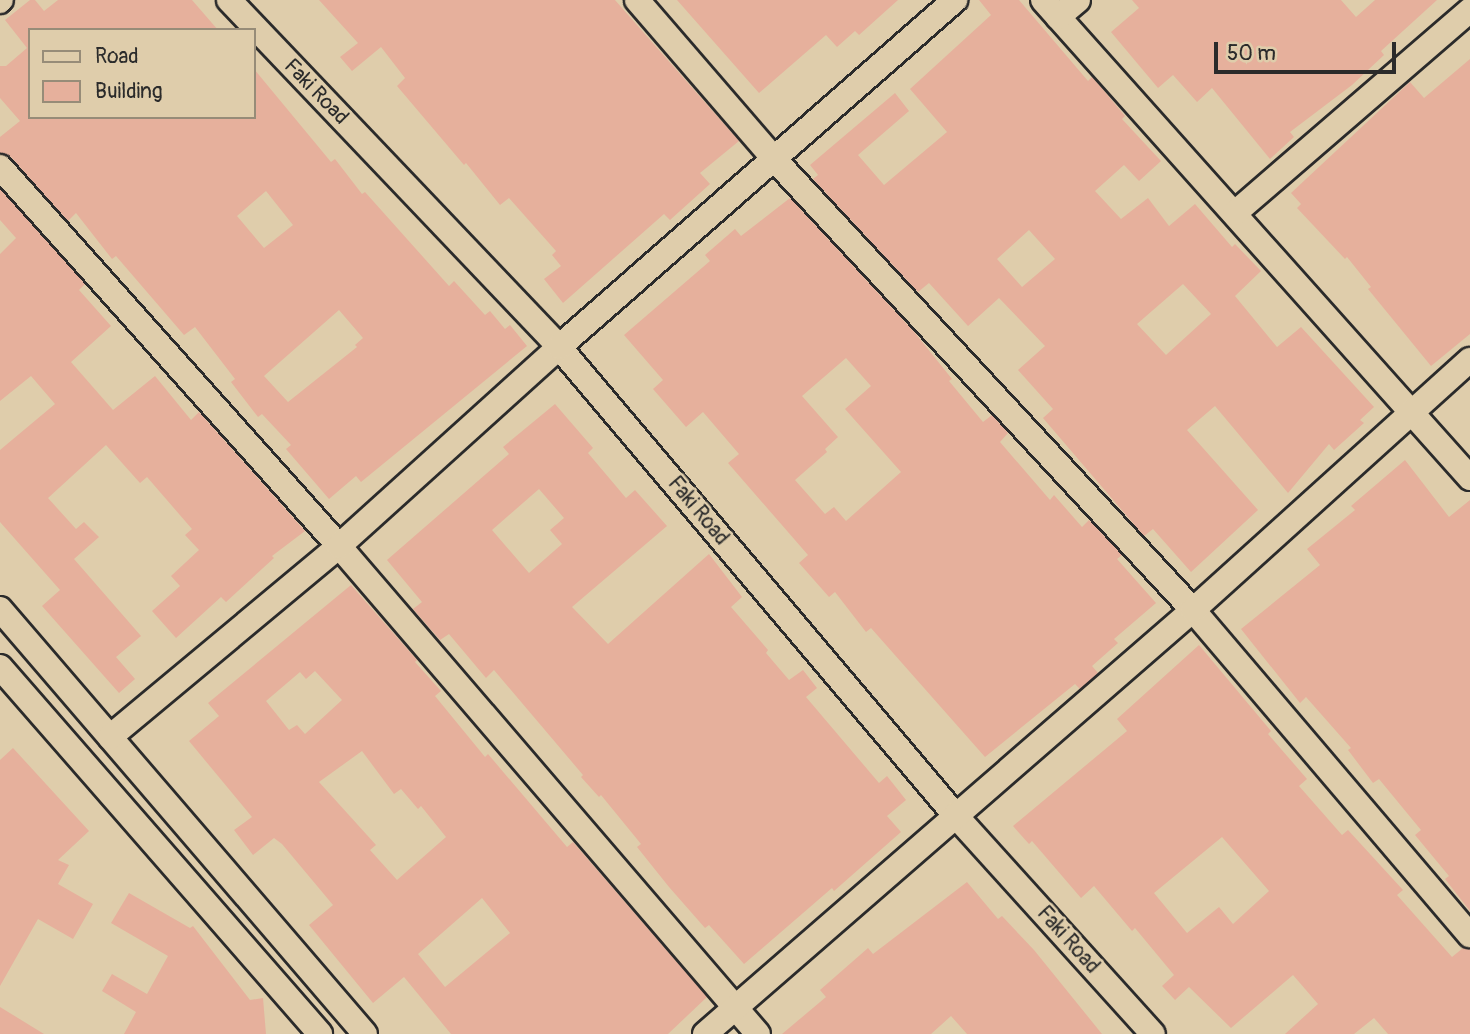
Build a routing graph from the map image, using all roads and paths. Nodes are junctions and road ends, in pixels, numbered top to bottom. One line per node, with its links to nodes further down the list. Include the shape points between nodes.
1 (229, 0): 7 (street, Faki Road)
2 (637, 0): 9 (street)
3 (955, 0): 9 (street)
4 (1077, 0): 5 (street)
5 (1051, 8): 11 (street)
6 (1470, 10): 11 (street)
7 (256, 28)
8 (256, 28): 12 (street, Faki Road)
9 (775, 160): 12 (street); 18 (street)
10 (0, 167): 16 (street)
11 (1235, 213): 14 (street)
12 (559, 347): 16 (street); 21 (street, Faki Road)
13 (1470, 360): 14 (street)
14 (1412, 409): 15 (street); 18 (street)
15 (1470, 478)
16 (339, 546): 20 (street); 25 (street)
17 (0, 609): 20 (street)
18 (1192, 610): 21 (street); 24 (street)
19 (0, 667): 23 (street)
20 (110, 737): 22 (street)
21 (955, 815): 25 (street); 30 (street, Faki Road)
22 (215, 859): 23 (street); 27 (street)
23 (188, 883): 26 (street)
24 (1470, 935)
25 (734, 1007): 28 (street); 29 (street)
26 (320, 1034)
27 (365, 1034)
28 (705, 1034)
29 (758, 1034)
30 (1153, 1034)

